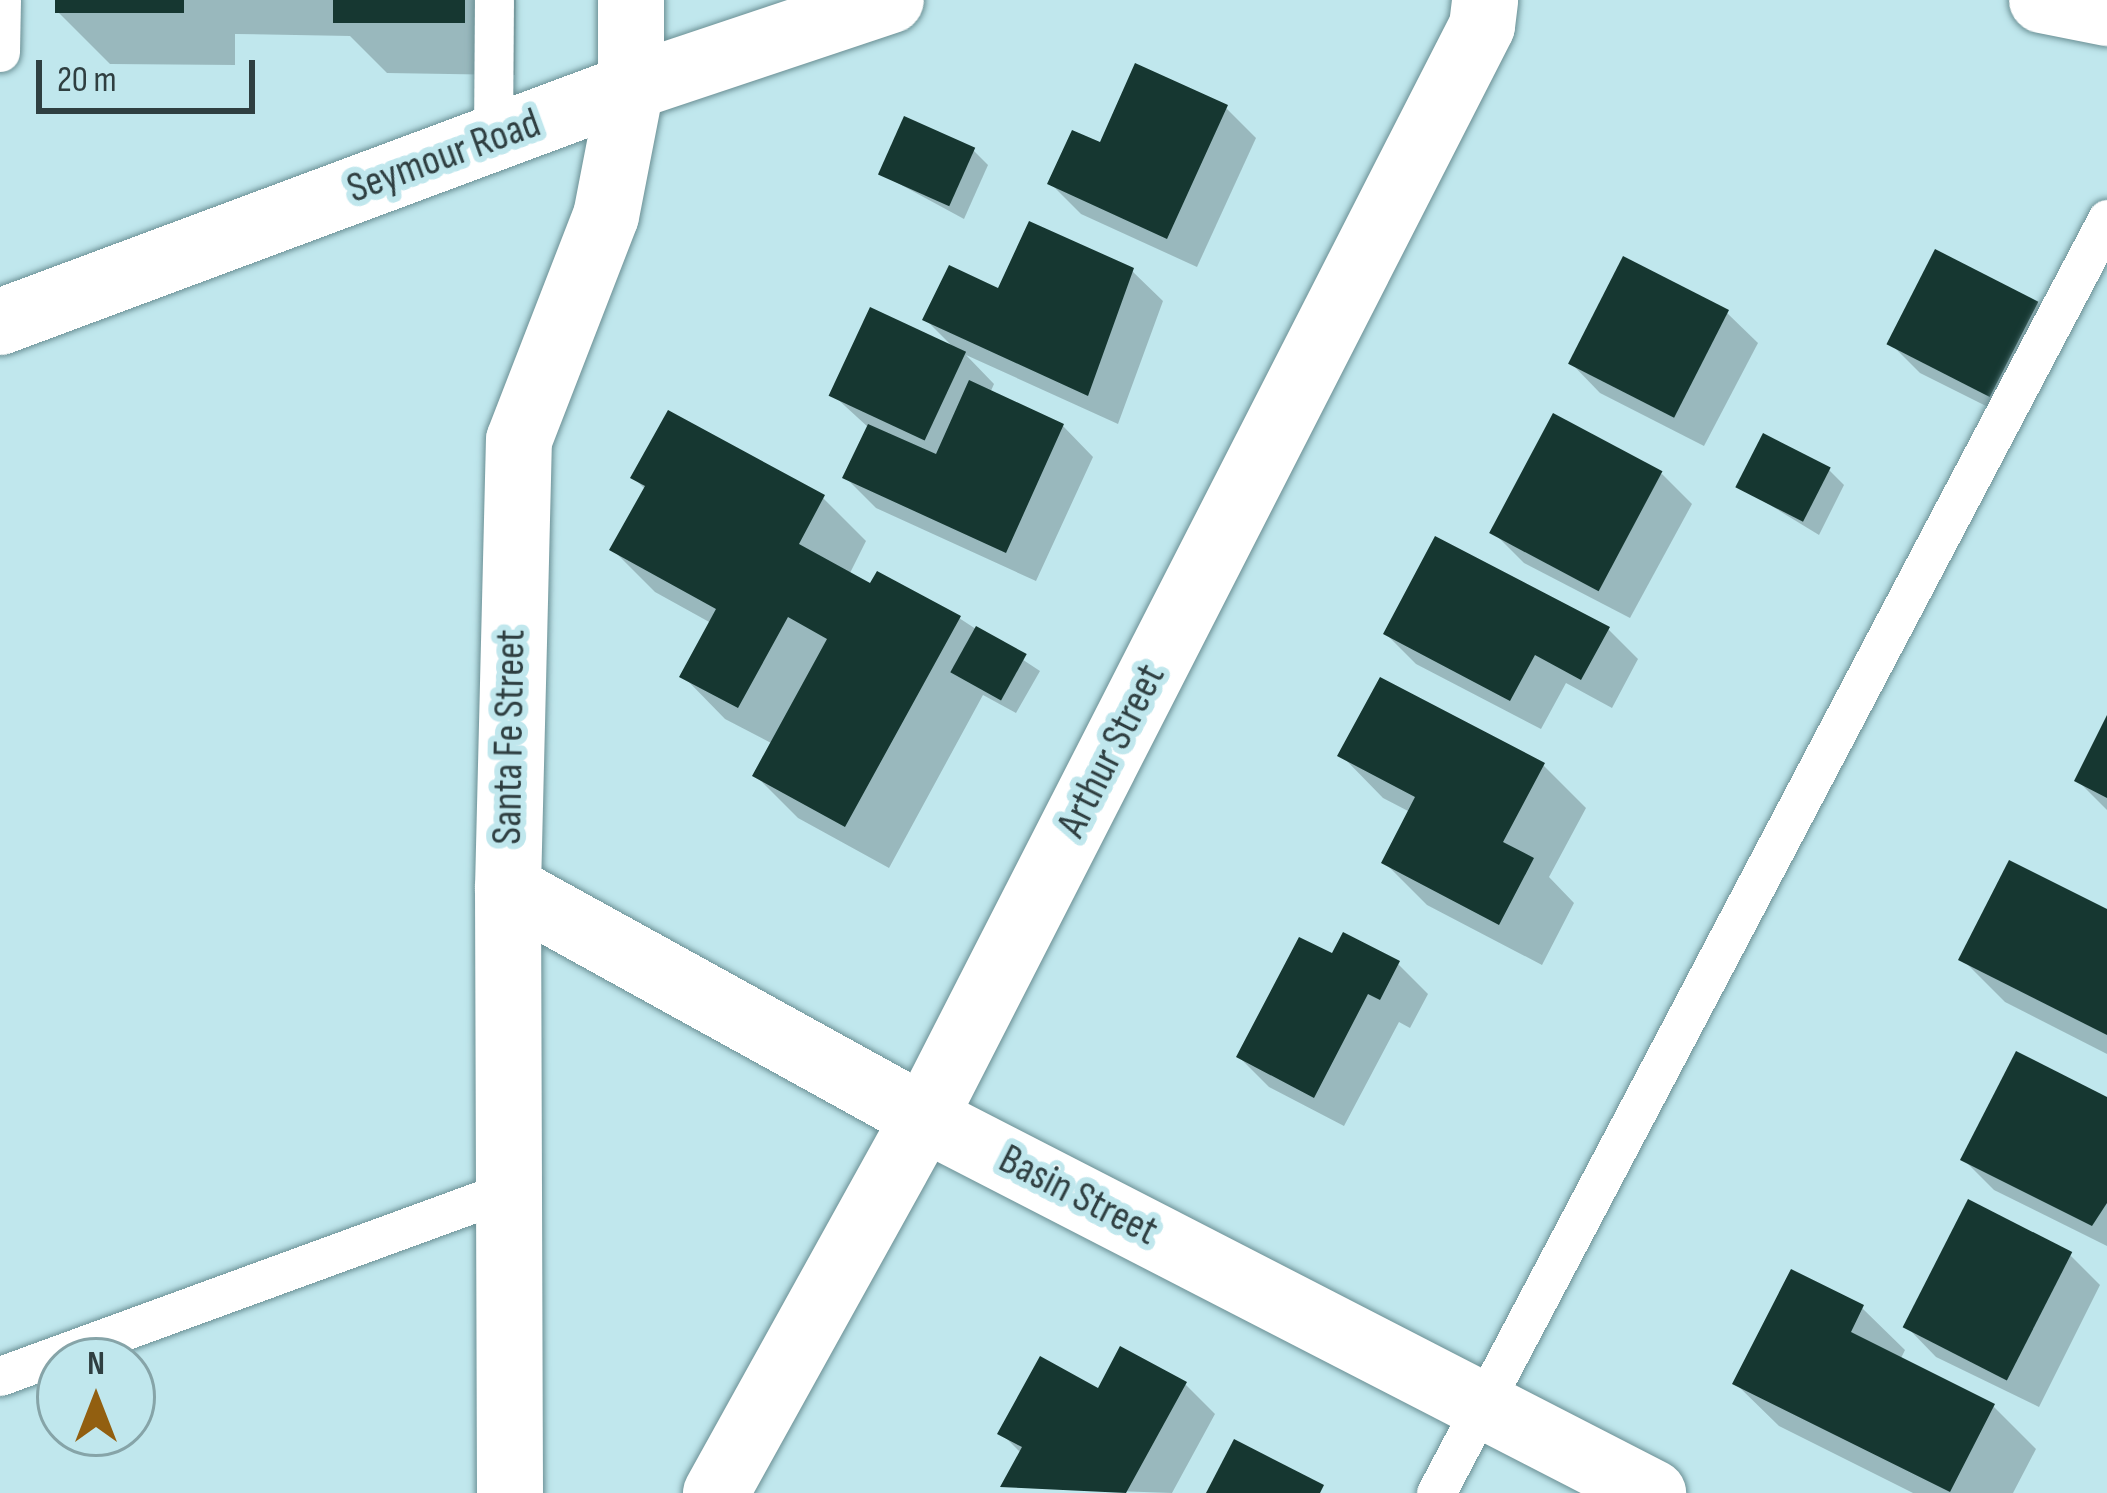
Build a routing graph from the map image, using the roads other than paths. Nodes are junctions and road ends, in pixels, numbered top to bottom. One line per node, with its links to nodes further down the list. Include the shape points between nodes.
1 (1, 0): 8 (lane)
2 (494, 0): 10 (lane)
3 (631, 0): 9 (street, Santa Fe Street)
4 (890, 0): 9 (street, Seymour Road)
5 (1485, 0): 14 (street, Arthur Street, via 1482,26)
6 (2042, 0): 7 (street)
7 (2107, 14)
8 (0, 52)
9 (632, 87): 10 (street, Seymour Road); 13 (street, Santa Fe Street, via 606,216 519,440)
10 (493, 138): 12 (street, Seymour Road)
11 (2107, 219): 17 (lane)
12 (0, 322)
13 (508, 888): 14 (street, Basin Street); 15 (street, Santa Fe Street)
14 (924, 1118): 17 (street, Basin Street); 19 (street, Arthur Street)
15 (509, 1190): 16 (lane); 18 (street, Santa Fe Street)
16 (0, 1376)
17 (1480, 1400): 20 (lane); 21 (street, Basin Street)
18 (510, 1493)
19 (716, 1493)
20 (1436, 1493)
21 (1653, 1493)

